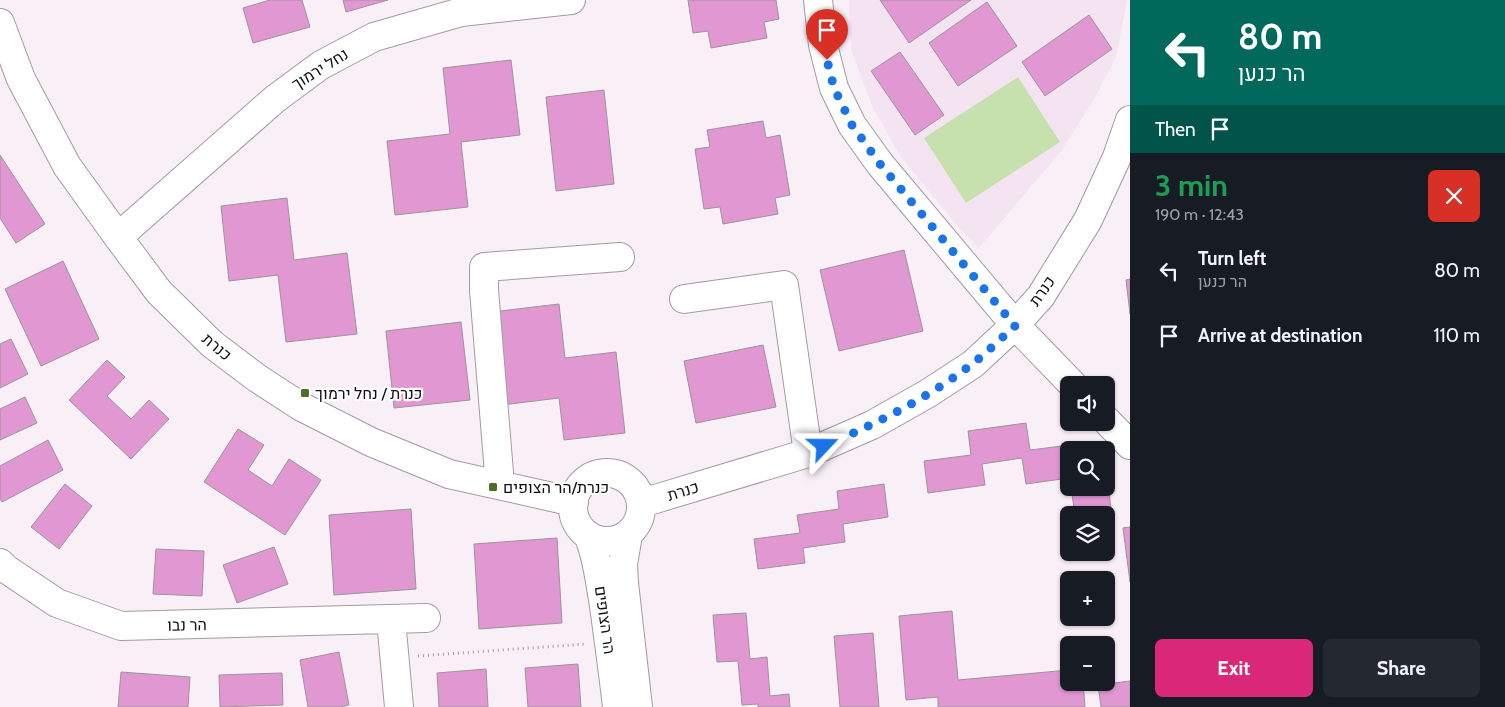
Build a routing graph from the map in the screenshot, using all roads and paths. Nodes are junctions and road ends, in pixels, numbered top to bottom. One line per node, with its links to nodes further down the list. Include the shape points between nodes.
1 (571, 0): 6 (street, נחל ירמוך, via 461,12 374,37 321,65 274,99)
2 (818, 0): 9 (street, via 823,46 834,88 852,125 880,164)
3 (0, 23): 4 (street, כנרת)
4 (11, 80): 6 (street, כנרת)
5 (1130, 120): 9 (street, כנרת, via 1118,157 1088,220 1041,296)
6 (118, 237): 14 (street, כנרת, via 160,292 212,344 300,406 371,442 448,474)
7 (620, 257): 14 (street, via 484,266)
8 (684, 299): 13 (street, via 784,285)
9 (1015, 326): 10 (street); 13 (street, כנרת, via 973,364 928,394 872,425)
10 (1064, 376)
11 (1115, 429): 12 (street)
12 (1130, 445)
13 (808, 453): 16 (street, כנרת)
14 (500, 485): 15 (street, כנרת)
15 (574, 502): 16 (street, via 577,491 592,476 614,473 633,484); 18 (street, via 576,521)
16 (642, 504): 17 (street, via 637,524)
17 (628, 534): 18 (street, via 608,541); 26 (street, הר הצופים, via 624,584)
18 (588, 535): 22 (street, הר הצופים, via 597,562)
19 (0, 563): 21 (street, הר נבו, via 57,604 121,626)
20 (426, 618): 21 (street, הר נבו)
21 (391, 620): 23 (street)
22 (609, 643): 23 (path); 25 (street, הר הצופים)
23 (395, 658): 24 (street)
24 (399, 707)
25 (617, 707)
26 (638, 707)

